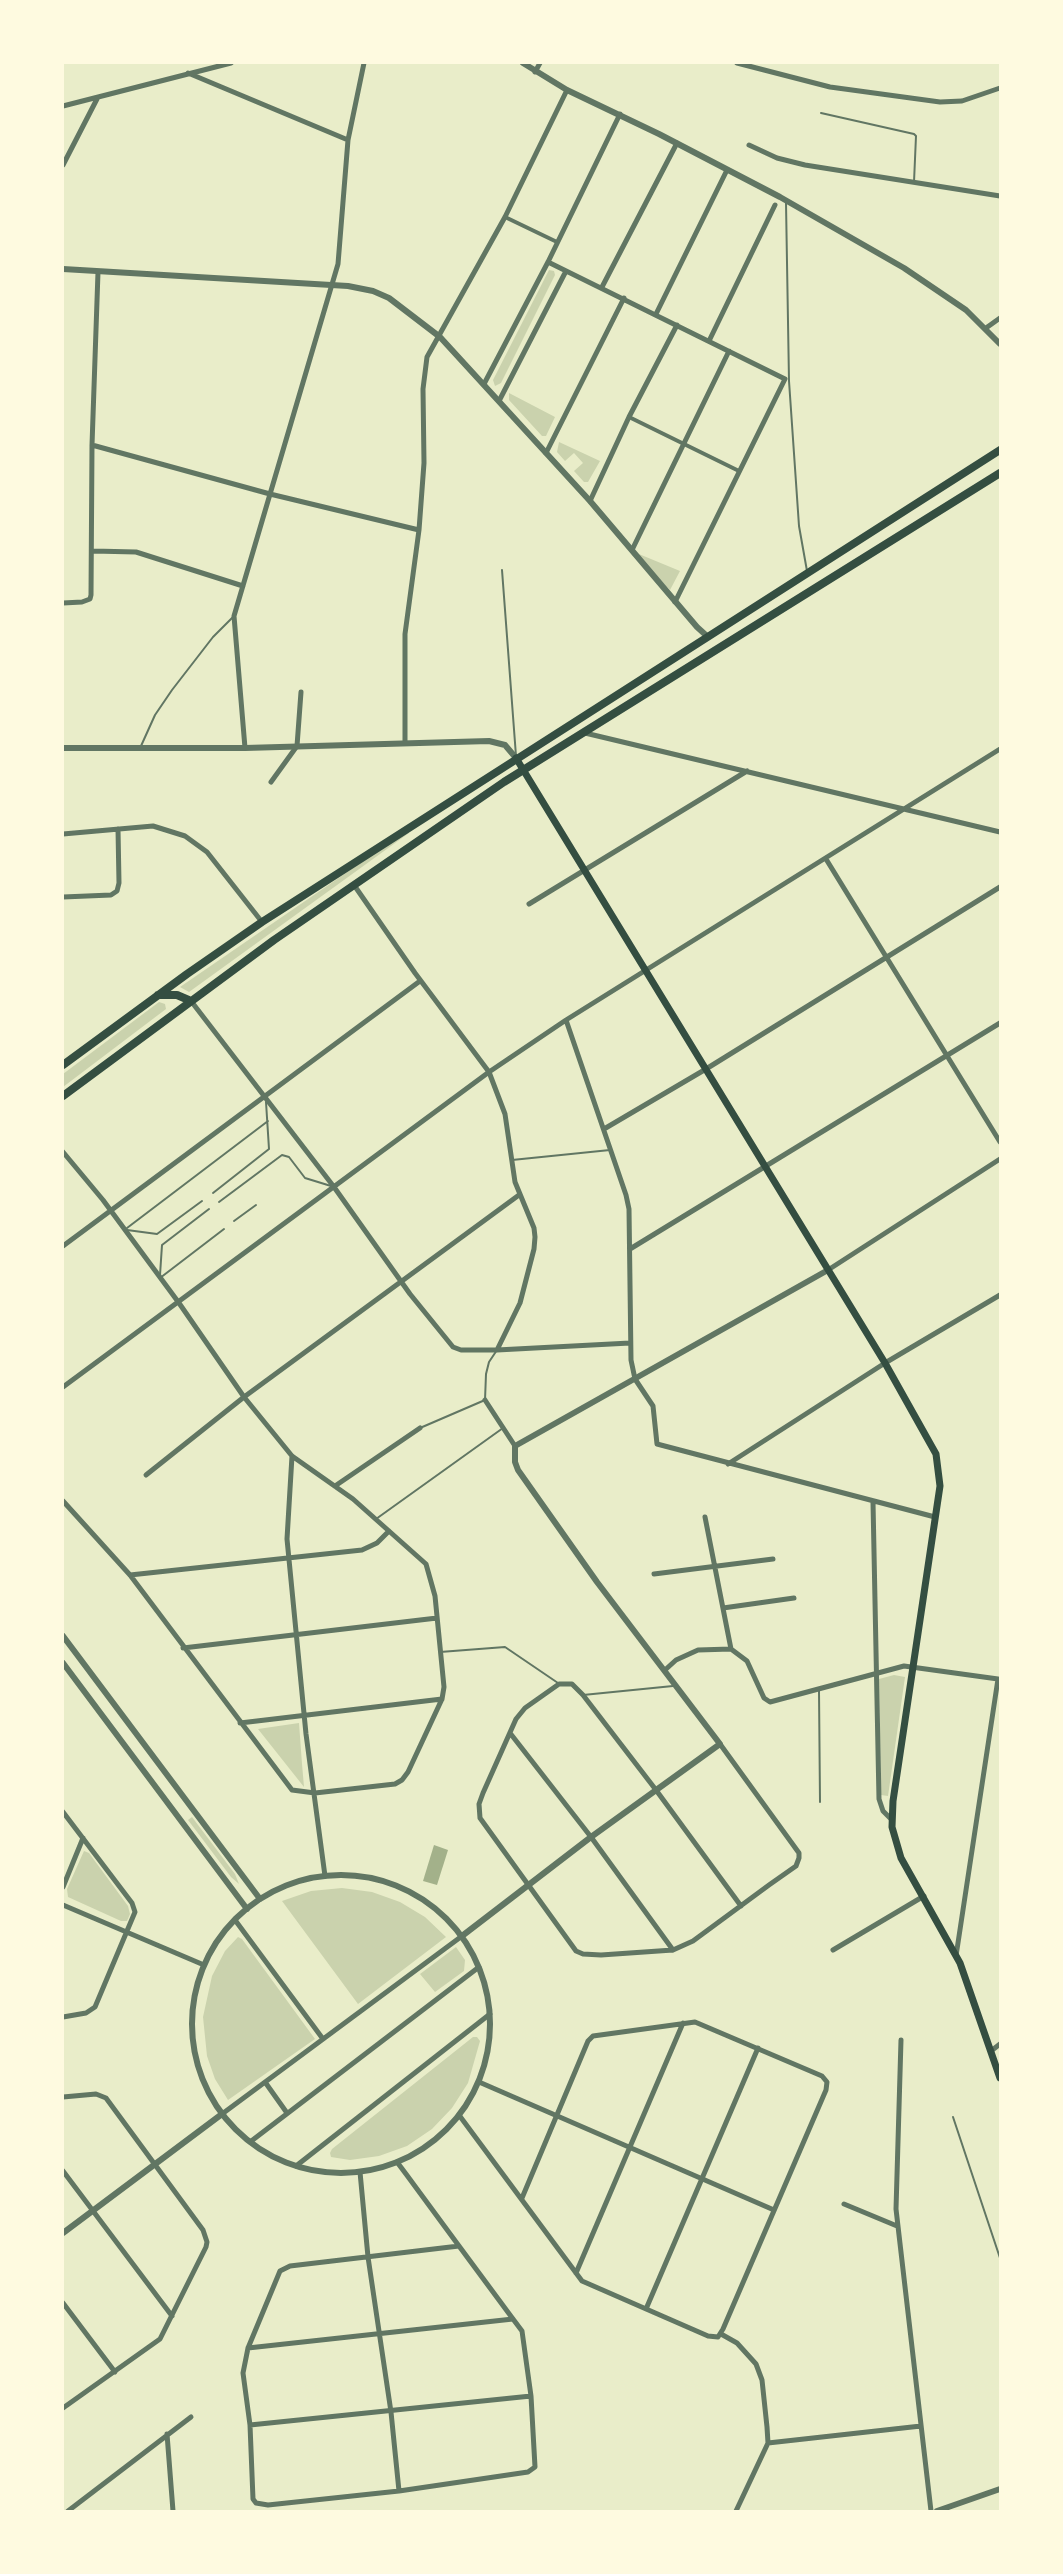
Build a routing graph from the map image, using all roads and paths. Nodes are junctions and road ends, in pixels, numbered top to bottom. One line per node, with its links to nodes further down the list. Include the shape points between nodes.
1 (231, 63): 7 (street)
2 (364, 63): 14 (street)
3 (523, 63): 6 (street)
4 (540, 63): 6 (street)
5 (737, 63): 8 (street, via 830,87 940,102 962,101)
6 (535, 72): 9 (street)
7 (188, 73): 10 (street); 14 (street)
8 (1000, 88)
9 (567, 90): 13 (street); 23 (street)
10 (98, 97): 11 (street); 17 (street)
11 (63, 106)
12 (821, 113): 19 (lane, via 914,134)
13 (620, 114): 15 (street); 24 (street)
14 (348, 140): 29 (street, via 340,250)
15 (678, 143): 18 (street); 30 (street)
16 (749, 145): 19 (street, via 805,165)
17 (63, 165)
18 (728, 170): 21 (street); 32 (street)
19 (914, 182): 20 (street)
20 (1000, 196)
21 (783, 198): 35 (street, via 919,277); 55 (lane, via 789,381 799,526)
22 (775, 206): 37 (street)
23 (505, 216): 24 (street); 36 (street)
24 (557, 242): 25 (street)
25 (548, 262): 27 (street); 40 (street)
26 (63, 269): 28 (street)
27 (566, 271): 30 (street); 41 (street)
28 (98, 272): 29 (street); 44 (street)
29 (330, 285): 36 (street, via 374,291 389,298); 49 (street)
30 (602, 287): 31 (street)
31 (624, 298): 32 (street); 46 (street)
32 (656, 314): 34 (street)
33 (1000, 318): 35 (street)
34 (677, 324): 37 (street); 42 (street)
35 (986, 328): 38 (street)
36 (440, 337): 40 (street); 51 (street, via 427,357 423,389 424,463)
37 (709, 340): 39 (street)
38 (1000, 344)
39 (729, 351): 43 (street); 47 (street, via 785,379)
40 (484, 384): 41 (street)
41 (499, 401): 46 (street)
42 (629, 417): 43 (street); 50 (street)
43 (684, 443): 47 (street); 52 (street)
44 (92, 445): 49 (street); 53 (street)
45 (1000, 450): 55 (main road)
46 (546, 453): 50 (street)
47 (740, 471): 57 (street)
48 (1000, 473): 61 (main road)
49 (270, 494): 51 (street); 56 (street)
50 (590, 501): 52 (street)
51 (419, 530): 64 (street, via 405,634)
52 (632, 550): 57 (street)
53 (93, 551): 56 (street, via 136,552); 58 (street, via 90,599)
54 (502, 570): 70 (lane)
55 (807, 574): 60 (main road)
56 (243, 586): 59 (street)
57 (675, 602): 60 (street)
58 (63, 603)
59 (234, 616): 67 (lane, via 172,690); 68 (street)
60 (708, 637): 61 (main road); 70 (main road)
61 (720, 648): 63 (main road)
62 (301, 692): 65 (street)
63 (585, 733): 71 (main road); 72 (street)
64 (405, 742): 65 (street); 70 (street, via 494,741 508,747)
65 (297, 746): 68 (street); 73 (street)
66 (63, 748): 67 (street)
67 (140, 748): 68 (street)
68 (245, 748)
69 (1000, 749): 74 (street)
70 (516, 758): 71 (main road); 84 (main road)
71 (524, 770): 79 (main road); 80 (main road)
72 (747, 771): 74 (street); 79 (street)
73 (271, 782)
74 (906, 808): 76 (street); 78 (street)
75 (118, 829): 77 (street); 82 (street, via 117,891 111,895); 84 (street, via 153,826 197,843)
76 (1000, 832)
77 (63, 834)
78 (826, 859): 85 (street); 86 (street)
79 (585, 870): 83 (street); 86 (main road)
80 (354, 885): 87 (street); 89 (main road)
81 (1000, 887): 85 (street)
82 (63, 897)
83 (528, 904)
84 (262, 922): 88 (main road)
85 (886, 958): 92 (street); 94 (street)
86 (645, 970): 90 (street); 94 (main road)
87 (420, 981): 95 (street); 97 (street)
88 (157, 995): 89 (main road, via 177,995); 93 (main road)
89 (191, 1001): 96 (main road); 97 (street)
90 (566, 1020): 95 (street); 99 (street)
91 (1000, 1023): 92 (street)
92 (947, 1056): 100 (street); 105 (street)
93 (63, 1065)
94 (706, 1069): 99 (street); 105 (main road)
95 (489, 1072): 104 (street, via 506,1120); 106 (street)
96 (63, 1096)
97 (266, 1096): 98 (lane); 106 (street); 113 (street)
98 (268, 1121): 107 (lane, via 269,1149); 116 (lane)
99 (604, 1129): 101 (street)
100 (1000, 1142)
101 (611, 1150): 104 (lane); 118 (street, via 629,1209)
102 (63, 1152): 113 (street)
103 (1000, 1159): 119 (street)
104 (512, 1160): 108 (street)
105 (765, 1166): 118 (street); 119 (main road)
106 (334, 1187): 110 (lane, via 305,1178 285,1155); 121 (street); 123 (street)
107 (213, 1193)
108 (519, 1195): 121 (street); 125 (street, via 534,1228 534,1249 520,1303)
109 (202, 1201): 116 (lane, via 155,1235)
110 (219, 1202)
111 (256, 1205): 114 (lane)
112 (209, 1209): 120 (lane, via 162,1245)
113 (110, 1210): 116 (street); 117 (street)
114 (234, 1221)
115 (224, 1229): 120 (lane)
116 (124, 1230): 120 (street)
117 (63, 1246)
118 (630, 1249): 124 (street)
119 (828, 1270): 126 (main road); 127 (street)
120 (160, 1278): 123 (street)
121 (401, 1281): 125 (street, via 448,1342 461,1350); 129 (street)
122 (1000, 1295): 126 (street)
123 (179, 1303): 128 (street); 129 (street)
124 (630, 1343): 125 (street); 127 (street)
125 (497, 1350): 130 (lane, via 488,1368)
126 (885, 1363): 135 (street); 141 (main road, via 936,1455 940,1486)
127 (635, 1379): 133 (street); 135 (street, via 653,1406 657,1444)
128 (63, 1387)
129 (244, 1397): 134 (street); 136 (street)
130 (484, 1400): 131 (lane); 132 (street)
131 (420, 1428): 137 (street)
132 (503, 1428): 133 (street); 142 (lane)
133 (515, 1446): 160 (street, via 518,1470)
134 (292, 1456): 137 (street); 144 (street)
135 (728, 1464): 139 (street)
136 (146, 1475)
137 (335, 1486): 142 (street)
138 (63, 1501): 148 (street)
139 (873, 1502): 141 (street); 161 (street)
140 (705, 1517): 146 (street)
141 (935, 1517): 159 (main road)
142 (375, 1520): 143 (street)
143 (389, 1531): 144 (street, via 362,1550); 151 (street, via 426,1564)
144 (288, 1556): 148 (street); 152 (street)
145 (773, 1559): 146 (street)
146 (715, 1567): 147 (street); 150 (street)
147 (654, 1574)
148 (130, 1575): 154 (street)
149 (794, 1598): 150 (street)
150 (723, 1608): 155 (street)
151 (437, 1618): 152 (street); 156 (street)
152 (298, 1635): 154 (street); 167 (street)
153 (63, 1636): 157 (street)
154 (183, 1648): 168 (street)
155 (731, 1649): 160 (street, via 698,1650); 164 (street, via 747,1661 764,1698 774,1702)
156 (440, 1652): 162 (lane, via 505,1647); 166 (street)
157 (76, 1654): 158 (street); 174 (street)
158 (63, 1663): 176 (street)
159 (915, 1665): 161 (street); 177 (main road); 193 (street, via 998,1679)
160 (665, 1670): 163 (street)
161 (876, 1673): 164 (street); 177 (street, via 879,1799)
162 (559, 1684): 165 (street, via 575,1686); 169 (street, via 525,1708)
163 (676, 1685): 165 (lane); 170 (street)
164 (819, 1690): 173 (lane)
165 (583, 1695): 171 (street)
166 (442, 1699): 167 (street); 172 (street, via 402,1780 395,1784)
167 (305, 1715): 168 (street); 172 (street)
168 (240, 1724): 172 (street, via 292,1790)
169 (510, 1733): 178 (street); 181 (street, via 479,1811 480,1818)
170 (720, 1744): 171 (street); 186 (street, via 799,1853 796,1866)
171 (656, 1790): 178 (street); 186 (street)
172 (315, 1792): 180 (street)
173 (820, 1802)
174 (192, 1809): 176 (street); 184 (street)
175 (63, 1812): 179 (street)
176 (180, 1819): 187 (street)
177 (892, 1820): 183 (main road, via 898,1852)
178 (591, 1837): 181 (street); 191 (street)
179 (83, 1838): 182 (street); 189 (street, via 135,1908)
180 (325, 1876): 184 (street, via 295,1883); 190 (street, via 363,1877 399,1887 438,1911)
181 (530, 1885): 190 (street); 191 (street, via 576,1951 601,1955)
182 (63, 1887)
183 (924, 1896): 192 (street); 193 (main road)
184 (260, 1899): 187 (street)
185 (63, 1905): 189 (street)
186 (741, 1905): 191 (street, via 693,1941)
187 (247, 1909): 188 (street)
188 (235, 1920): 194 (street, via 213,1946); 199 (street)
189 (128, 1933): 194 (street); 197 (street, via 95,2007 86,2013)
190 (462, 1936): 195 (street); 199 (street)
191 (673, 1950)
192 (833, 1950)
193 (956, 1956): 203 (main road)
194 (204, 1965): 209 (street, via 193,2003 193,2048 201,2077)
195 (479, 1966): 196 (street); 208 (street)
196 (490, 2014): 206 (street, via 489,2046); 217 (street)
197 (63, 2017)
198 (683, 2023): 202 (street, via 701,2023); 211 (street, via 593,2036); 214 (street)
199 (323, 2039): 205 (street)
200 (901, 2040): 225 (street)
201 (1000, 2044): 203 (street)
202 (758, 2049): 220 (street); 223 (street, via 828,2082)
203 (991, 2051): 204 (main road)
204 (1000, 2078)
205 (265, 2082): 208 (street); 209 (street)
206 (479, 2082): 210 (street); 211 (street)
207 (63, 2097): 216 (street, via 96,2094 106,2098)
208 (287, 2113): 213 (street)
209 (222, 2114): 213 (street); 216 (street)
210 (459, 2115): 215 (street, via 427,2146); 221 (street)
211 (558, 2116): 214 (street); 221 (street)
212 (953, 2117): 229 (lane)
213 (250, 2142): 217 (street)
214 (630, 2147): 220 (street); 230 (street)
215 (397, 2162): 219 (street); 227 (street)
216 (155, 2163): 224 (street); 233 (street, via 203,2230 207,2242)
217 (296, 2166): 219 (street, via 327,2173)
218 (63, 2171): 224 (street)
219 (360, 2172): 228 (street)
220 (702, 2179): 223 (street); 232 (street)
221 (522, 2198): 230 (street)
222 (844, 2204): 225 (street)
223 (774, 2210): 236 (street)
224 (92, 2212): 226 (street); 233 (street)
225 (897, 2226): 244 (street)
226 (63, 2233)
227 (459, 2246): 228 (street); 234 (street)
228 (368, 2257): 235 (street); 237 (street, via 290,2266 280,2271)
229 (1000, 2258)
230 (576, 2273): 232 (street, via 586,2283)
231 (63, 2303): 238 (street)
232 (646, 2309): 236 (street, via 708,2336)
233 (172, 2316): 238 (street, via 159,2339)
234 (513, 2319): 235 (street); 239 (street, via 523,2335)
235 (378, 2334): 237 (street); 241 (street)
236 (719, 2335): 246 (street, via 737,2343 756,2364 762,2380)
237 (248, 2348): 243 (street, via 243,2373)
238 (115, 2372): 240 (street)
239 (531, 2396): 241 (street); 248 (street, via 533,2469)
240 (63, 2408)
241 (391, 2412): 243 (street); 248 (street)
242 (191, 2417): 245 (street)
243 (250, 2425): 248 (street, via 256,2503)
244 (921, 2426): 246 (street); 252 (street)
245 (167, 2434): 249 (street); 250 (street)
246 (768, 2443): 251 (street)
247 (1000, 2489): 253 (street)
248 (399, 2491)
249 (68, 2511)
250 (173, 2511)
251 (736, 2511)
252 (931, 2511)
253 (937, 2511)

